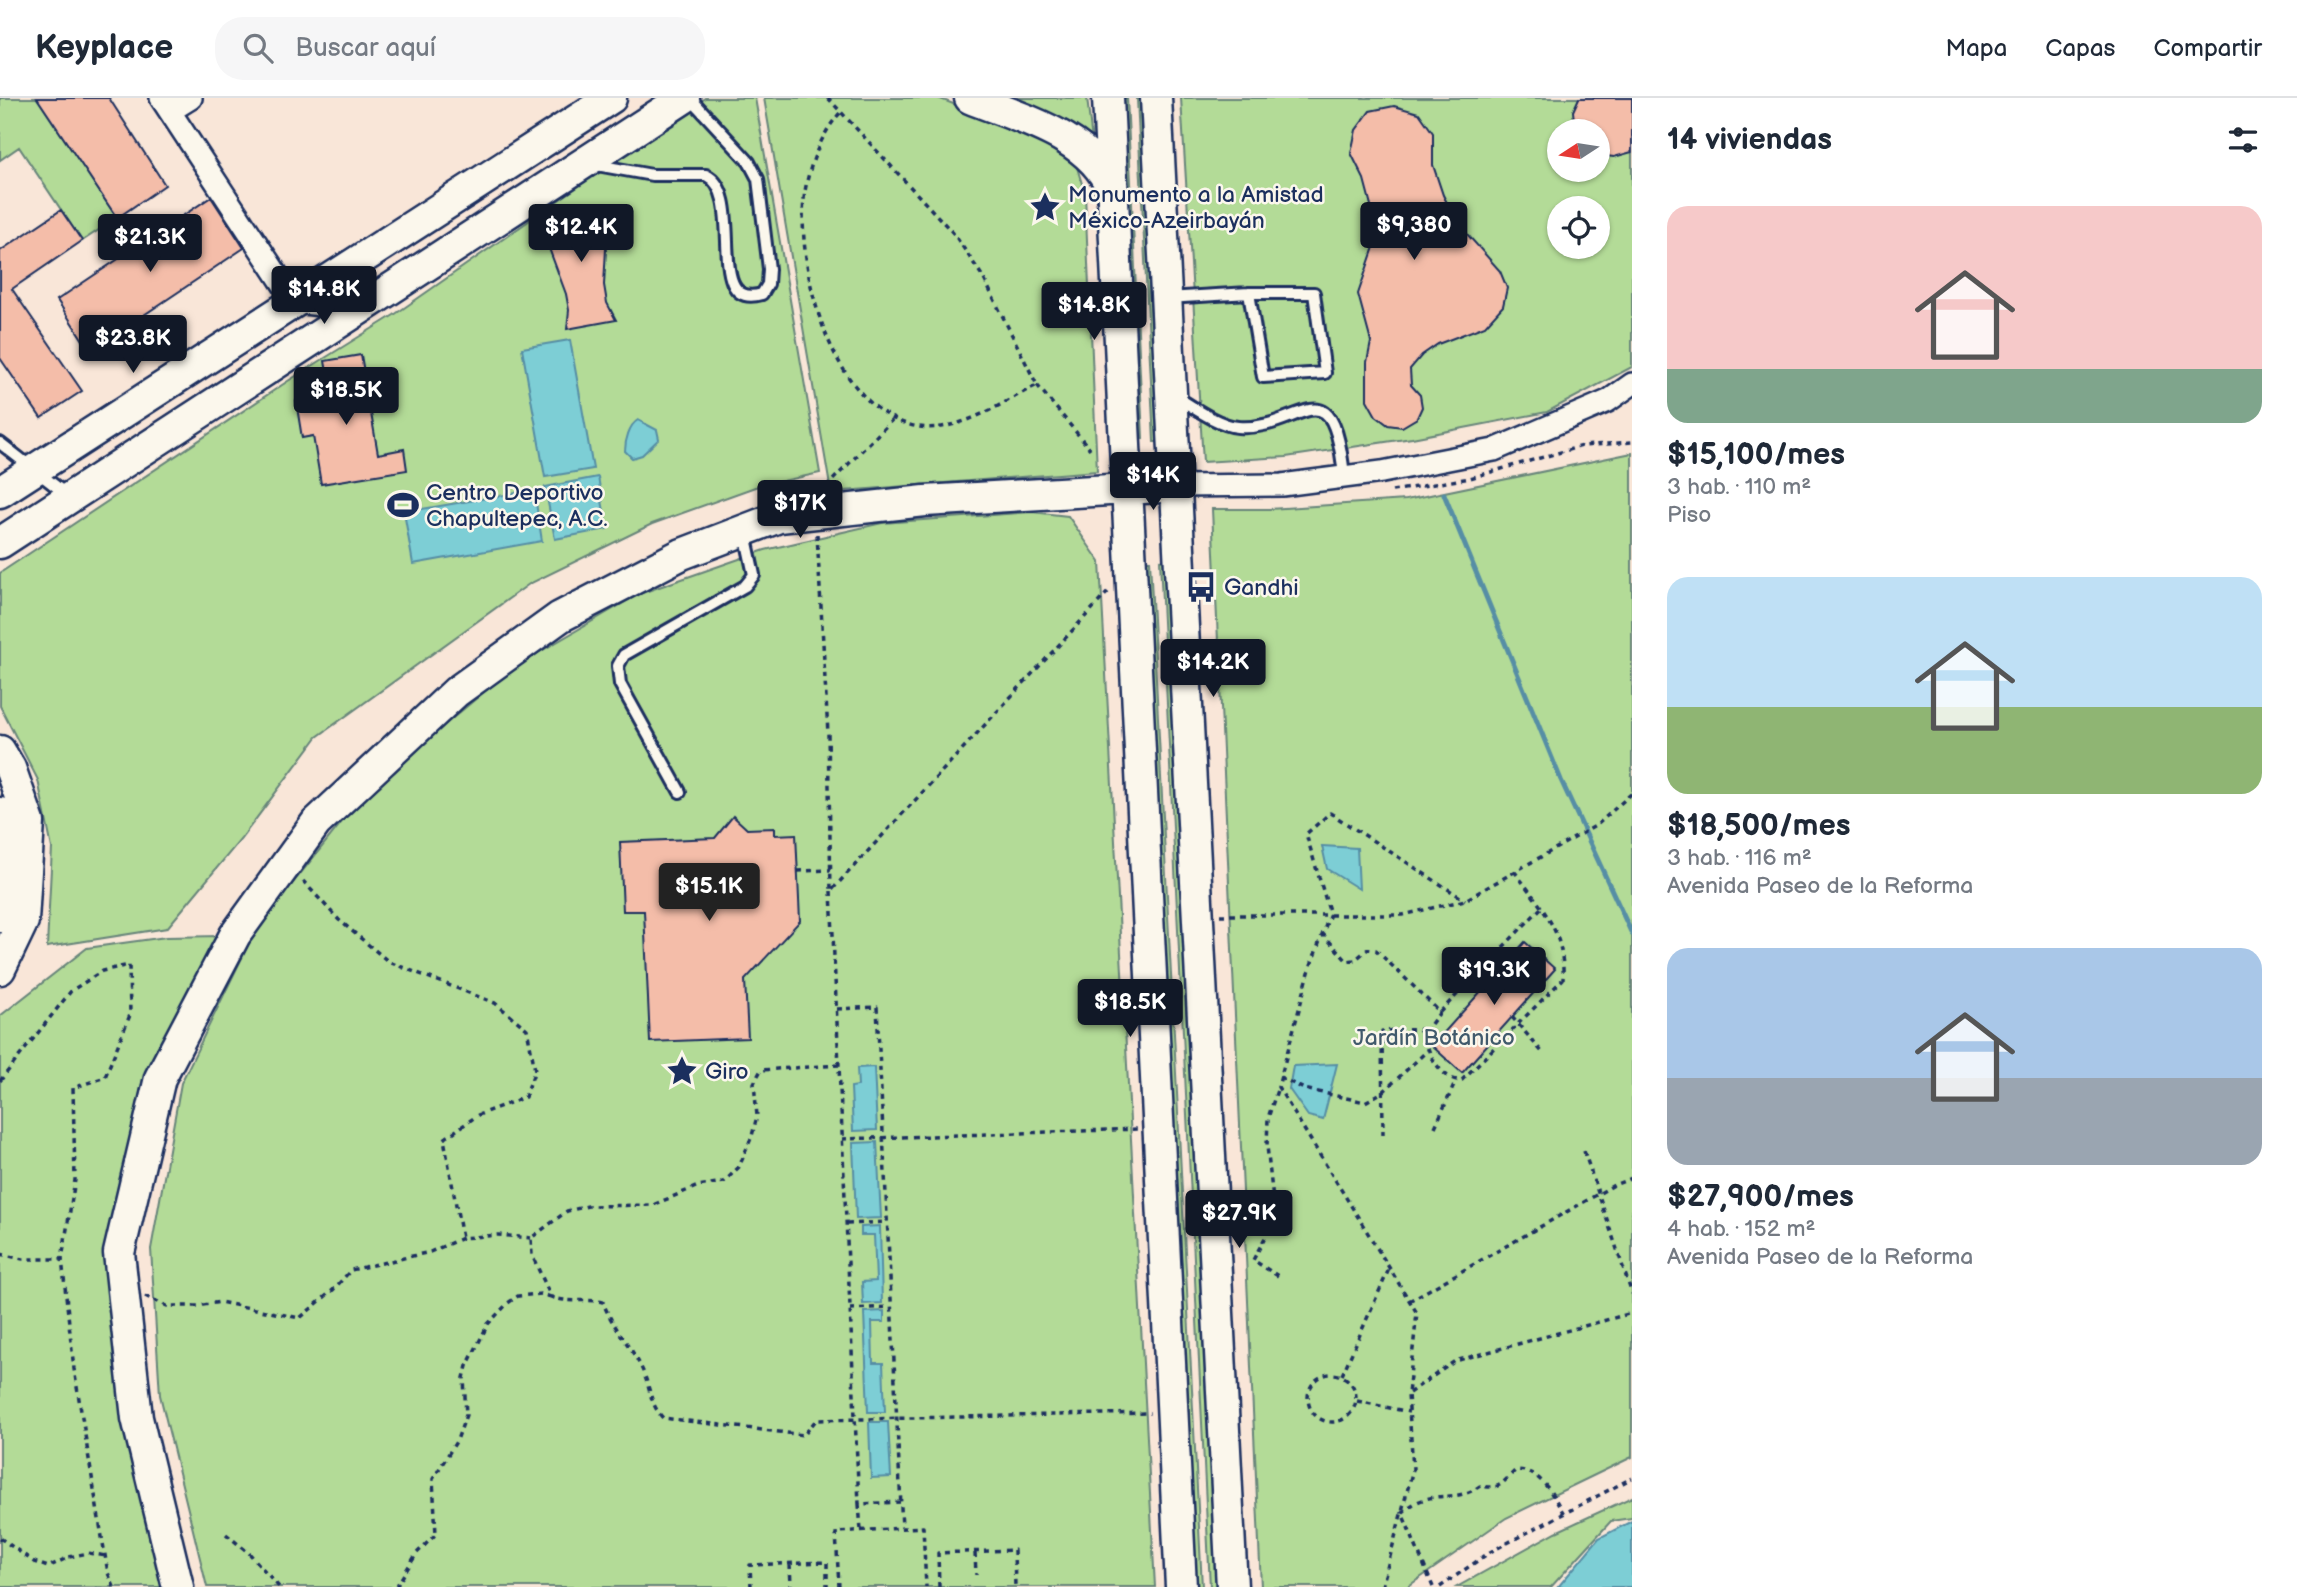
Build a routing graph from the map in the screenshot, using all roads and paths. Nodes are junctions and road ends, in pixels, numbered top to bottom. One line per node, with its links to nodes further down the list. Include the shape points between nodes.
1 (191, 98): 9 (street)
2 (611, 98): 15 (main road)
3 (684, 98): 11 (main road)
4 (690, 98): 11 (lane, via 749,162 758,179 769,269 762,294 741,294 733,285 723,192 717,180 706,175 624,172)
5 (828, 98): 10 (path)
6 (970, 98): 12 (main road, via 1060,135 1100,167)
7 (1108, 98): 12 (main road)
8 (1156, 98): 14 (main road)
9 (166, 105): 15 (street)
10 (841, 112): 17 (path, via 954,234 983,277); 20 (path, via 819,146 804,198 808,273 831,350 856,388)
11 (584, 162): 16 (main road)
12 (1113, 192): 26 (main road)
13 (1249, 293): 13 (lane, via 1314,292 1325,373 1263,377); 14 (lane)
14 (1167, 298): 19 (main road)
15 (295, 302): 16 (street); 23 (main road)
16 (357, 309): 28 (main road)
17 (1037, 384): 20 (path, via 953,425 922,428); 22 (path)
18 (1632, 384): 24 (street, via 1608,401 1494,450)
19 (1172, 395): 24 (lane, via 1238,427 1306,410 1319,411 1330,417 1337,429); 25 (main road)
20 (892, 420): 29 (path, via 820,494)
21 (0, 443): 23 (lane)
22 (1090, 449)
23 (32, 470): 27 (main road); 28 (lane)
24 (1345, 477): 25 (street, via 1282,485)
25 (1177, 486): 26 (main road); 45 (main road)
26 (1127, 489): 29 (main road); 32 (main road)
27 (0, 492)
28 (69, 496): 31 (main road)
29 (816, 513): 30 (main road, via 779,517); 38 (path)
30 (744, 530): 34 (lane, via 754,575 745,586 624,655 618,666 620,684); 37 (main road, via 682,554 560,617 456,692 316,823)
31 (0, 543)
32 (1129, 570): 41 (path); 65 (main road)
33 (3, 764): 48 (main road, via 29,822 23,921)
34 (680, 792)
35 (1632, 793): 40 (path, via 1597,825)
36 (0, 813): 46 (main road, via 6,827)
37 (287, 864): 74 (path, via 339,920 389,962 495,1003 527,1029 535,1070 526,1097 478,1115 444,1139); 82 (main road, via 235,935 160,1078 119,1253)
38 (831, 870): 39 (path); 41 (path)
39 (798, 871)
40 (1515, 872): 42 (path); 43 (path)
41 (831, 891): 51 (path)
42 (1465, 900): 44 (path, via 1404,915); 44 (path, via 1330,813 1306,834)
43 (1541, 908): 49 (path); 54 (path, via 1556,930 1563,979)
44 (1330, 914): 45 (path); 47 (path)
45 (1196, 915): 121 (main road)
46 (0, 917)
47 (1322, 933): 52 (path, via 1347,961 1368,949 1376,950); 59 (path)
48 (0, 968)
49 (1474, 976): 50 (path); 52 (path)
50 (1484, 987)
51 (837, 1009): 58 (path); 67 (path, via 877,1007)
52 (1440, 1012): 55 (path)
53 (1512, 1017): 54 (path)
54 (1518, 1024): 57 (path); 61 (path, via 1468,1076)
55 (1428, 1029): 56 (path); 63 (path, via 1381,1031)
56 (1428, 1050): 61 (path); 63 (path)
57 (1543, 1053)
58 (839, 1065): 68 (path); 75 (path, via 761,1070 754,1083 757,1116 752,1136 739,1167 724,1182 698,1186 653,1205 587,1206 567,1212)
59 (1280, 1077): 62 (path); 63 (path, via 1330,1096 1365,1102)
60 (0, 1081): 79 (path, via 71,991 102,971 128,965 130,1015 105,1077 73,1088 75,1181)
61 (1456, 1081): 64 (path)
62 (1278, 1087): 77 (path); 81 (path, via 1267,1132 1274,1209 1253,1260)
63 (1383, 1092): 66 (path)
64 (1435, 1127)
65 (1160, 1129): 67 (path); 93 (main road)
66 (1384, 1135)
67 (883, 1137): 68 (path); 72 (path)
68 (842, 1139): 73 (path)
69 (1584, 1151): 71 (path)
70 (1632, 1178): 71 (path)
71 (1597, 1194): 83 (path); 85 (path)
72 (887, 1222): 73 (path); 86 (path)
73 (846, 1224): 87 (path)
74 (462, 1238): 75 (path); 82 (path, via 430,1252 351,1270 300,1318 220,1302 167,1306)
75 (531, 1238): 84 (path, via 532,1255)
76 (1381, 1240): 77 (path)
77 (1374, 1246): 80 (path)
78 (0, 1254): 79 (path)
79 (62, 1259): 106 (path, via 74,1369)
80 (1389, 1269): 85 (path); 89 (path)
81 (1278, 1276)
82 (121, 1287): 111 (main road, via 137,1418)
83 (1632, 1294)
84 (551, 1297): 94 (path, via 567,1303 603,1302 644,1373 653,1407 663,1418 804,1434 816,1420); 113 (path, via 519,1296 488,1324 464,1378 466,1415 433,1479 436,1534 417,1553)
85 (1409, 1301): 90 (path, via 1417,1313)
86 (891, 1307): 87 (path); 95 (path)
87 (850, 1309): 94 (path)
88 (1632, 1313): 90 (path, via 1455,1361)
89 (1342, 1375): 91 (path, via 1354,1387); 91 (path, via 1318,1378 1308,1392 1309,1407 1319,1419 1333,1423 1347,1418)
90 (1408, 1394): 92 (path)
91 (1357, 1401): 92 (path)
92 (1409, 1412): 99 (path, via 1413,1468)
93 (1173, 1413): 95 (path); 120 (main road)
94 (855, 1419): 95 (path); 98 (path)
95 (896, 1419): 97 (path)
96 (1632, 1478): 100 (path)
97 (900, 1502): 98 (path); 101 (path)
98 (859, 1504): 102 (path)
99 (1402, 1513): 100 (path, via 1414,1502 1434,1495 1460,1496 1480,1486 1496,1489 1516,1470 1528,1470 1541,1479); 122 (path); 123 (path)
100 (1564, 1514): 124 (path, via 1490,1552)
101 (902, 1528): 102 (path); 117 (path, via 923,1527)
102 (861, 1531): 116 (path, via 836,1532)
103 (226, 1534): 112 (path)
104 (0, 1538): 106 (path, via 48,1567 88,1553)
105 (975, 1552): 108 (path); 118 (path, via 938,1553); 119 (path, via 1014,1550)
106 (106, 1556): 110 (path)
107 (790, 1564): 109 (path); 114 (path, via 750,1565); 115 (path, via 827,1562)
108 (976, 1575)
109 (791, 1585)
110 (114, 1587)
111 (178, 1587)
112 (279, 1587)
113 (396, 1587)
114 (751, 1587)
115 (827, 1587)
116 (839, 1587)
117 (926, 1587)
118 (939, 1587)
119 (1015, 1587)
120 (1181, 1587)
121 (1232, 1587)
122 (1382, 1587)
123 (1433, 1587)
124 (1440, 1587)

